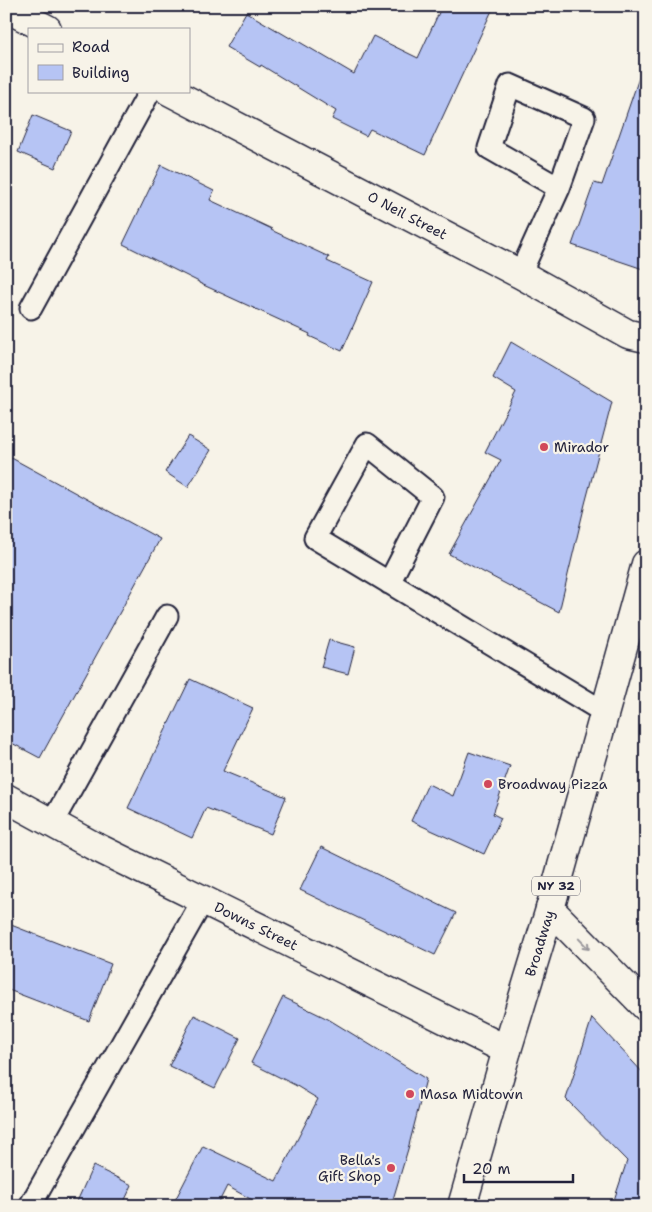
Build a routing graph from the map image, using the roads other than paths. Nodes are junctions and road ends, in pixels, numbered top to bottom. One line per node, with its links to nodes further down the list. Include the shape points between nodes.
1 (6, 8): 2 (main road)
2 (45, 28)
3 (149, 92): 7 (lane)
4 (171, 92): 6 (main road, O Neil Street)
5 (558, 188): 5 (lane, via 584,118 510,85 489,148); 6 (lane)
6 (520, 274): 8 (main road, O Neil Street, via 628,334)
7 (31, 308)
8 (646, 338)
9 (646, 564): 11 (main road, Broadway / NY 32)
10 (389, 583): 10 (lane, via 315,538 367,444 433,497); 13 (lane)
11 (640, 606): 13 (main road, Broadway / NY 32)
12 (167, 616): 15 (lane)
13 (604, 712): 17 (main road, Broadway / NY 32)
14 (6, 798): 15 (main road, Downs Street)
15 (52, 823): 16 (main road, Downs Street)
16 (203, 900): 19 (main road, Downs Street); 20 (lane)
17 (550, 909): 18 (main road, one-way to 18); 19 (main road, Broadway / NY 32)
18 (646, 1008)
19 (507, 1050): 21 (main road, Broadway / NY 32)
20 (30, 1206)
21 (462, 1206)

